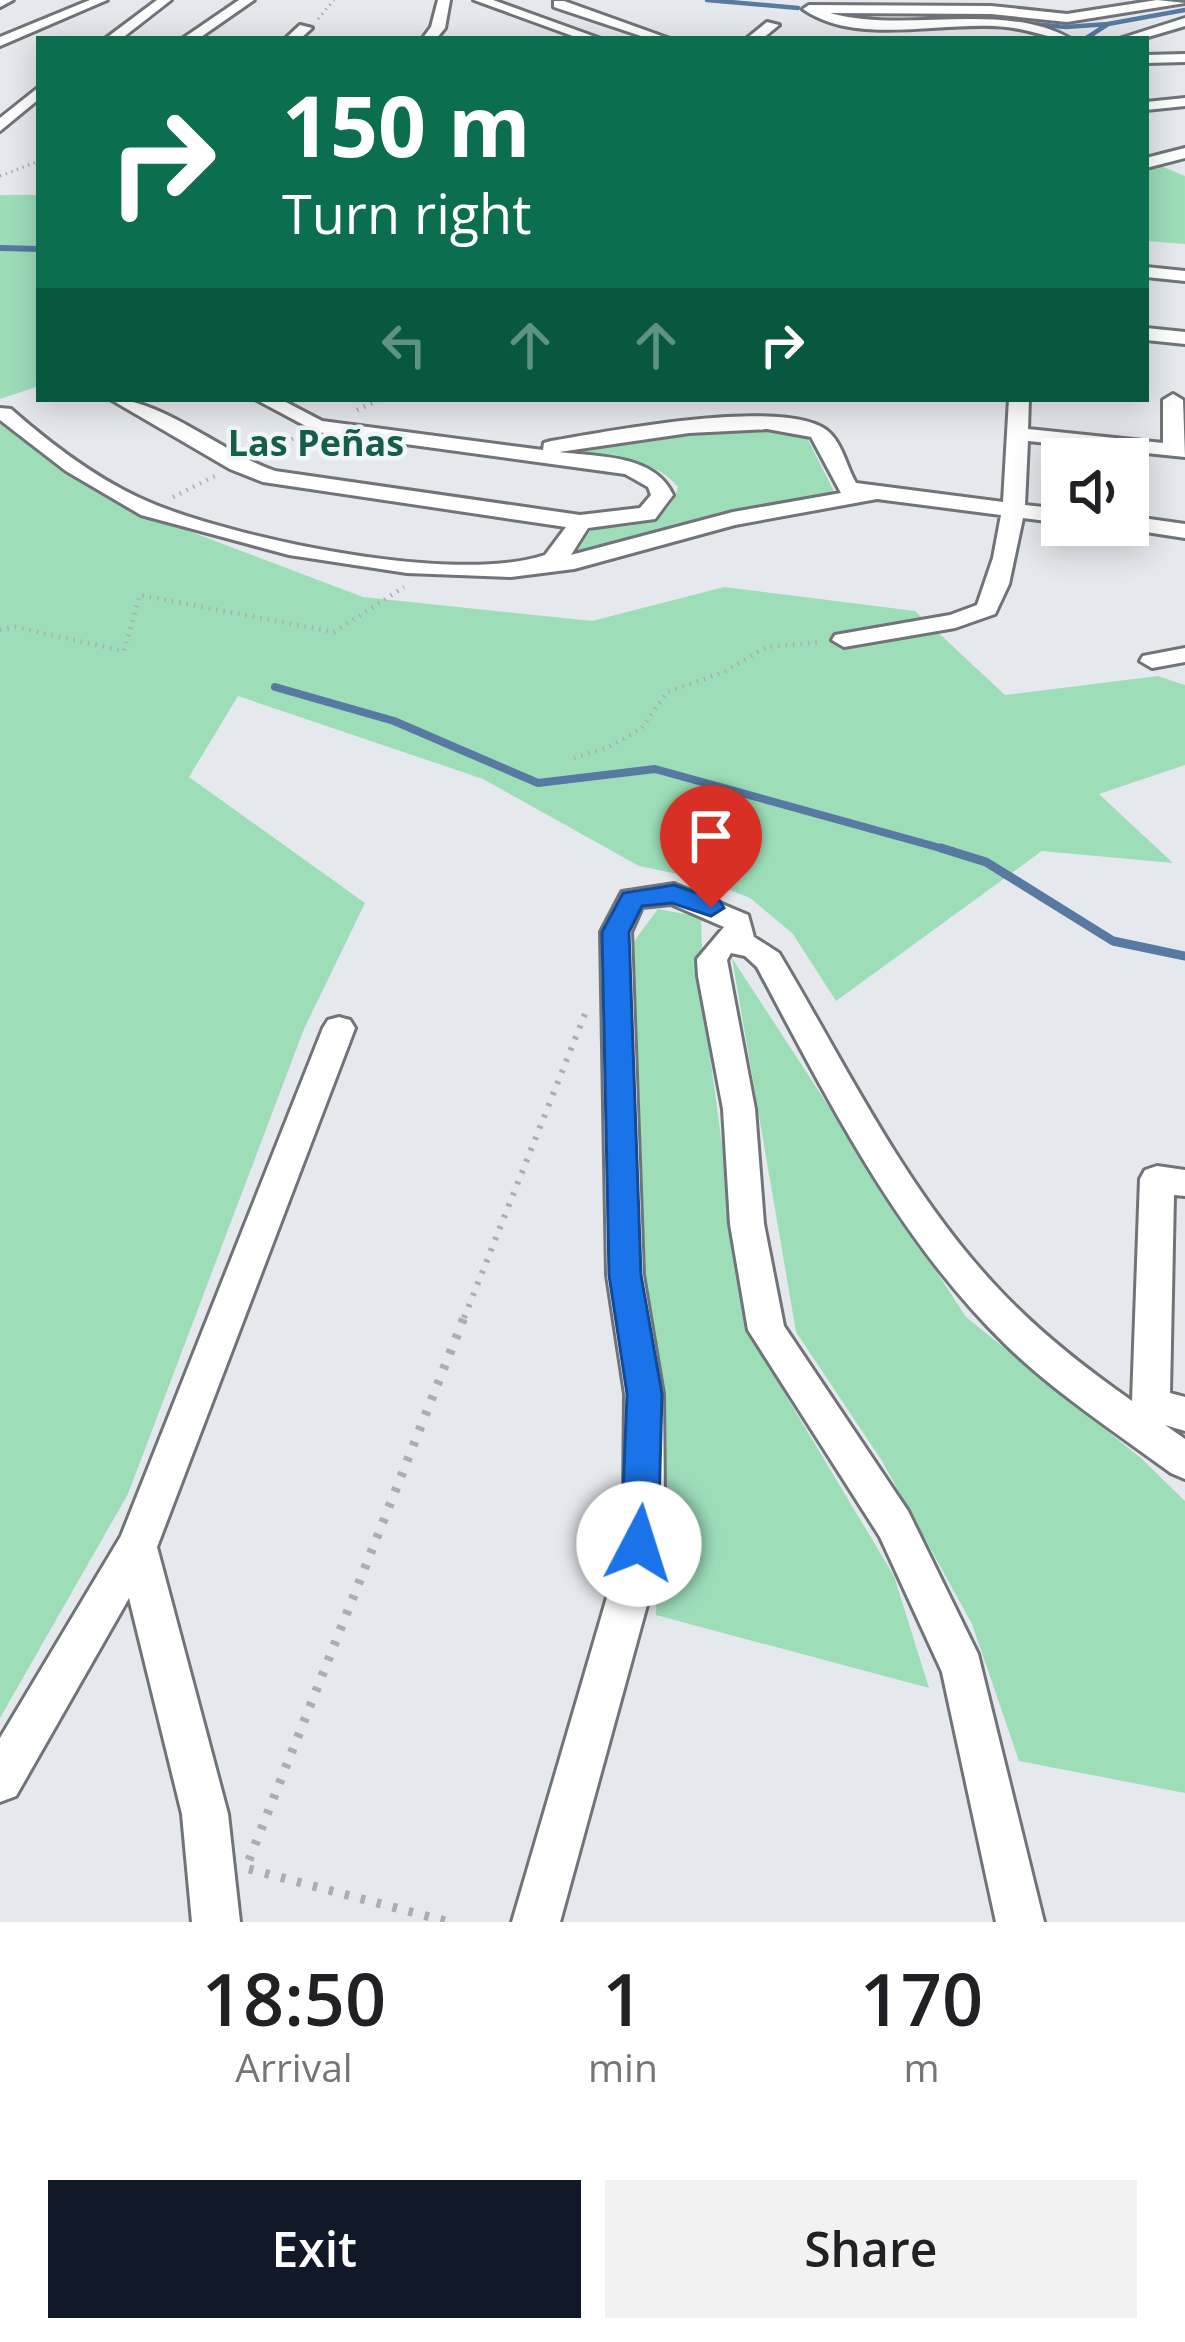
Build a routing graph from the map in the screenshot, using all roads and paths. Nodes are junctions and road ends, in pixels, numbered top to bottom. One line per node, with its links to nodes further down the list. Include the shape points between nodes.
1 (101, 0): 27 (street)
2 (165, 0): 16 (street)
3 (248, 0): 18 (street)
4 (444, 0): 20 (street)
5 (480, 0): 21 (street)
6 (982, 0): 8 (street)
7 (1181, 0): 10 (street, via 1078,17)
8 (1040, 3): 10 (street)
9 (560, 4): 22 (street)
10 (1016, 12): 12 (street, via 809,8 831,17)
11 (186, 13): 17 (street)
12 (915, 21): 24 (street); 25 (street, via 1010,23)
13 (1185, 22): 26 (street)
14 (772, 25): 23 (street)
15 (305, 28): 19 (street)
16 (116, 36)
17 (192, 36)
18 (194, 36)
19 (296, 36)
20 (431, 36)
21 (581, 36)
22 (654, 36)
23 (757, 36)
24 (899, 36)
25 (1054, 36)
26 (1136, 36)
27 (0, 42)
28 (1185, 58): 29 (street)
29 (1149, 59)
30 (36, 94): 33 (street)
31 (1185, 102): 32 (street)
32 (1149, 106)
33 (0, 126)
34 (1185, 154): 36 (street)
35 (36, 162): 37 (path)
36 (1149, 162)
37 (0, 176)
38 (1149, 272): 39 (street)
39 (1185, 276)
40 (1149, 334): 41 (street)
41 (1185, 338)
42 (1149, 398): 43 (street)
43 (1179, 401): 49 (street)
44 (124, 402): 54 (street, via 271,477)
45 (271, 402): 50 (street, via 316,426)
46 (1019, 402): 48 (street)
47 (4, 413): 55 (street, via 147,509 242,537 412,565 505,570)
48 (1018, 434): 49 (street); 52 (street)
49 (1180, 451)
50 (522, 452): 51 (street, via 622,435 792,424 826,440 849,489); 54 (street, via 631,468 662,495 647,514)
51 (875, 494): 52 (street); 55 (street)
52 (1014, 510): 53 (street); 58 (street, via 1004,573 987,609)
53 (1041, 513)
54 (580, 522): 55 (street)
55 (550, 563)
56 (382, 579): 57 (path, via 404,587 334,632 140,595 124,651)
57 (0, 630)
58 (844, 640): 61 (path, via 766,647 667,692 642,728)
59 (1185, 655): 60 (street)
60 (1152, 661)
61 (574, 758)
62 (739, 941): 67 (street, via 767,960 914,1212 966,1277 1018,1333); 72 (street, via 738,922 674,894 632,899 616,932 625,1275 644,1394 644,1502 629,1594); 73 (street, via 717,948 713,976 739,1109 747,1224 766,1330 894,1524 963,1669)
63 (591, 999): 71 (path, via 245,1869)
64 (339, 1028): 68 (street)
65 (1185, 1183): 66 (street, via 1157,1179)
66 (1168, 1409)
67 (1185, 1461)
68 (137, 1547): 69 (street); 70 (street, via 205,1814)
69 (0, 1780)
70 (216, 1922)
71 (448, 1922)
72 (536, 1922)
73 (1020, 1922)

